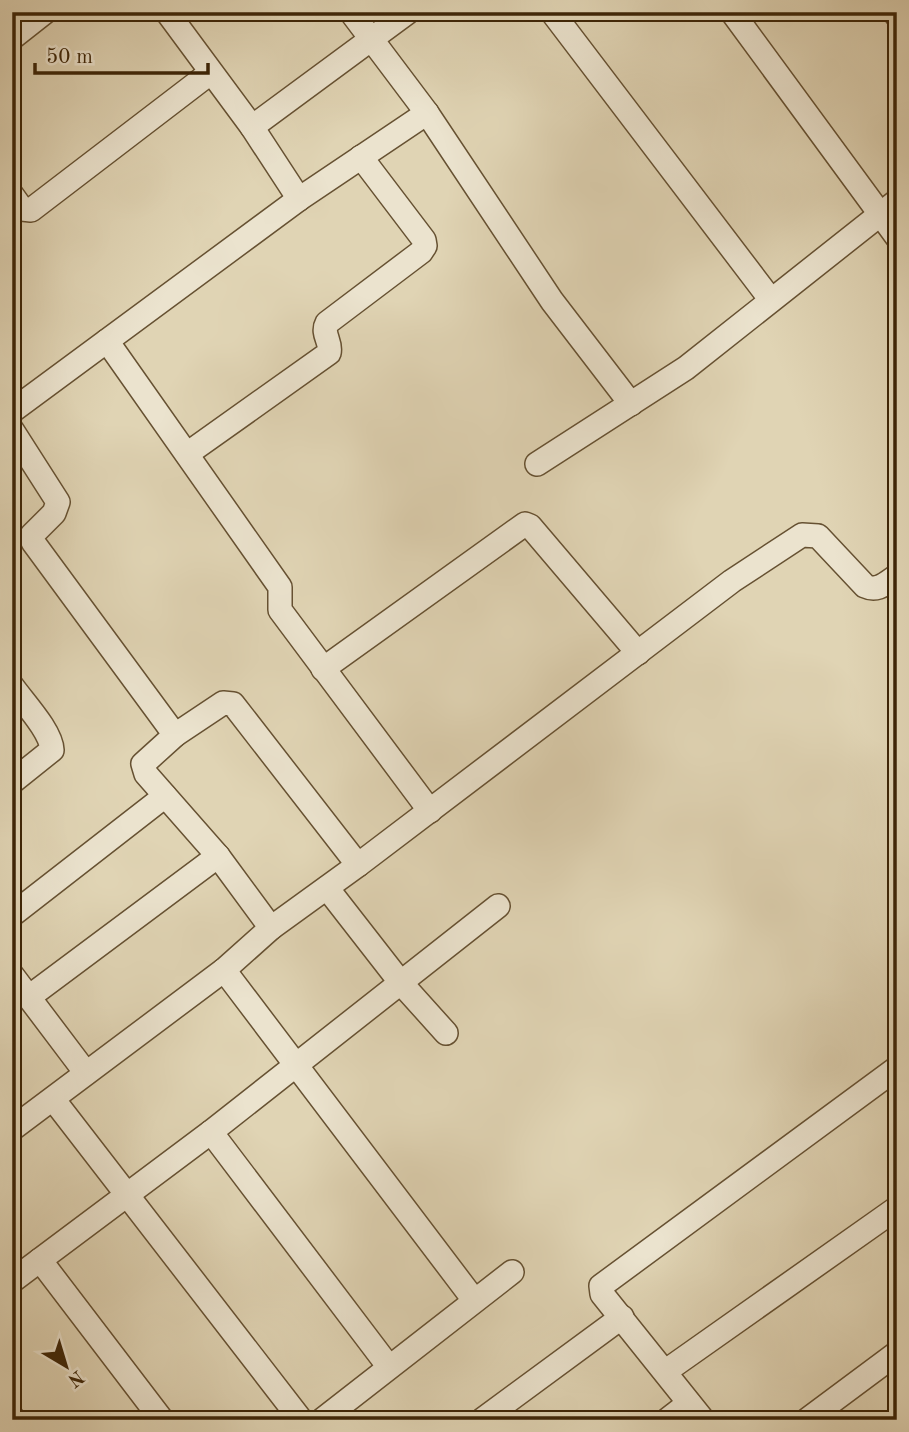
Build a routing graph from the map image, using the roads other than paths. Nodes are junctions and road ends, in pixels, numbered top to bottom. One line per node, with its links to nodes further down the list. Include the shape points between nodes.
1 (45, 12): 7 (street)
2 (167, 12): 9 (street)
3 (351, 12): 8 (street)
4 (408, 12): 8 (street)
5 (552, 12): 17 (street)
6 (732, 12): 15 (street)
7 (12, 38)
8 (372, 40): 10 (street); 11 (street)
9 (211, 73): 11 (street); 13 (street, via 31,210 22,209)
10 (427, 113): 12 (street); 19 (street, via 552,301)
11 (252, 127): 14 (street)
12 (361, 158): 14 (street); 22 (street, via 425,246 327,323 329,353)
13 (12, 195)
14 (299, 200): 18 (street)
15 (889, 208): 16 (street); 17 (street)
16 (897, 237)
17 (771, 300): 19 (street, via 686,368)
18 (107, 341): 20 (street); 22 (street)
19 (631, 404): 23 (street)
20 (12, 411)
21 (12, 429): 28 (street, via 58,502 54,513 32,536 33,542)
22 (187, 454): 26 (street, via 280,587 280,610)
23 (537, 464)
24 (897, 576): 25 (street, via 877,589 870,588 818,536 802,535 732,581)
25 (638, 653): 26 (street, via 525,524); 31 (street)
26 (323, 669): 31 (street)
27 (12, 686): 29 (street, via 52,746 50,753)
28 (175, 735): 30 (street, via 144,764 146,774); 33 (street, via 223,703 233,704)
29 (12, 782)
30 (165, 796): 32 (street); 36 (street)
31 (430, 811): 33 (street)
32 (218, 856): 37 (street); 41 (street)
33 (358, 866): 34 (street)
34 (327, 888): 37 (street); 40 (street)
35 (498, 906): 40 (street)
36 (12, 915)
37 (271, 928): 38 (street)
38 (224, 970): 43 (street); 45 (street)
39 (12, 975): 41 (street)
40 (401, 983): 42 (street); 43 (street)
41 (29, 997): 45 (street)
42 (446, 1033)
43 (296, 1065): 48 (street); 54 (street)
44 (897, 1069): 55 (street, via 602,1284 600,1291)
45 (86, 1073): 46 (street)
46 (53, 1099): 47 (street); 49 (street)
47 (12, 1129)
48 (211, 1132): 49 (street); 57 (street)
49 (128, 1194): 51 (street); 61 (street)
50 (897, 1208): 58 (street)
51 (40, 1260): 53 (street); 60 (street)
52 (512, 1272): 54 (street)
53 (12, 1281)
54 (474, 1300): 57 (street)
55 (622, 1317): 58 (street); 63 (street)
56 (897, 1353): 65 (street)
57 (389, 1367): 62 (street)
58 (666, 1371): 59 (street)
59 (696, 1411): 64 (street)
60 (162, 1420)
61 (301, 1420)
62 (322, 1420)
63 (482, 1420)
64 (667, 1420)
65 (807, 1420)

